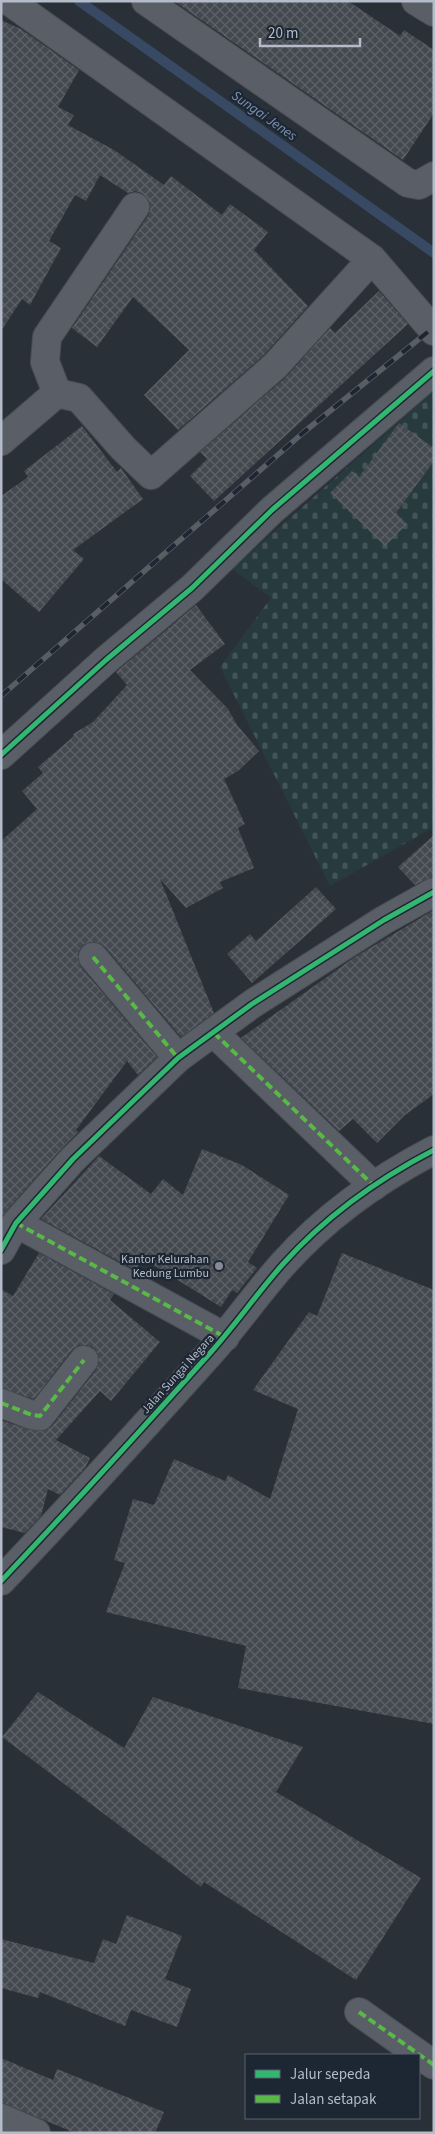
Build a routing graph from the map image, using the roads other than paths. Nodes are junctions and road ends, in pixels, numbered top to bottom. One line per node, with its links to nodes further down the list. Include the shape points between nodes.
1 (9, 1): 7 (street)
2 (146, 1): 5 (street, via 408,183 420,186)
3 (416, 1): 4 (street)
4 (434, 12)
5 (434, 176)
6 (135, 207): 10 (street, via 47,337 45,362)
7 (372, 259): 8 (street); 10 (street, via 275,366 151,475 79,398)
8 (434, 331)
9 (434, 371): 12 (street, via 272,510 192,588)
10 (56, 393): 11 (street)
11 (2, 440)
12 (1, 755)
13 (434, 892): 15 (street, via 252,1004)
14 (93, 957): 16 (street)
15 (214, 1033): 16 (street); 18 (street)
16 (178, 1058): 19 (street, via 73,1158)
17 (434, 1150): 18 (street, Jalan Sungai Negara)
18 (374, 1186): 21 (street, Jalan Sungai Negara, via 326,1222 284,1264)
19 (16, 1223): 20 (street); 21 (street)
20 (1, 1250)
21 (225, 1337): 24 (street, Jalan Sungai Negara)
22 (84, 1360): 23 (street, via 40,1416)
23 (1, 1403)
24 (1, 1581)
25 (359, 2012): 26 (street)
26 (418, 2054)
27 (420, 2055): 28 (street)
28 (434, 2065)
29 (1, 2118): 30 (street)
30 (36, 2133)

